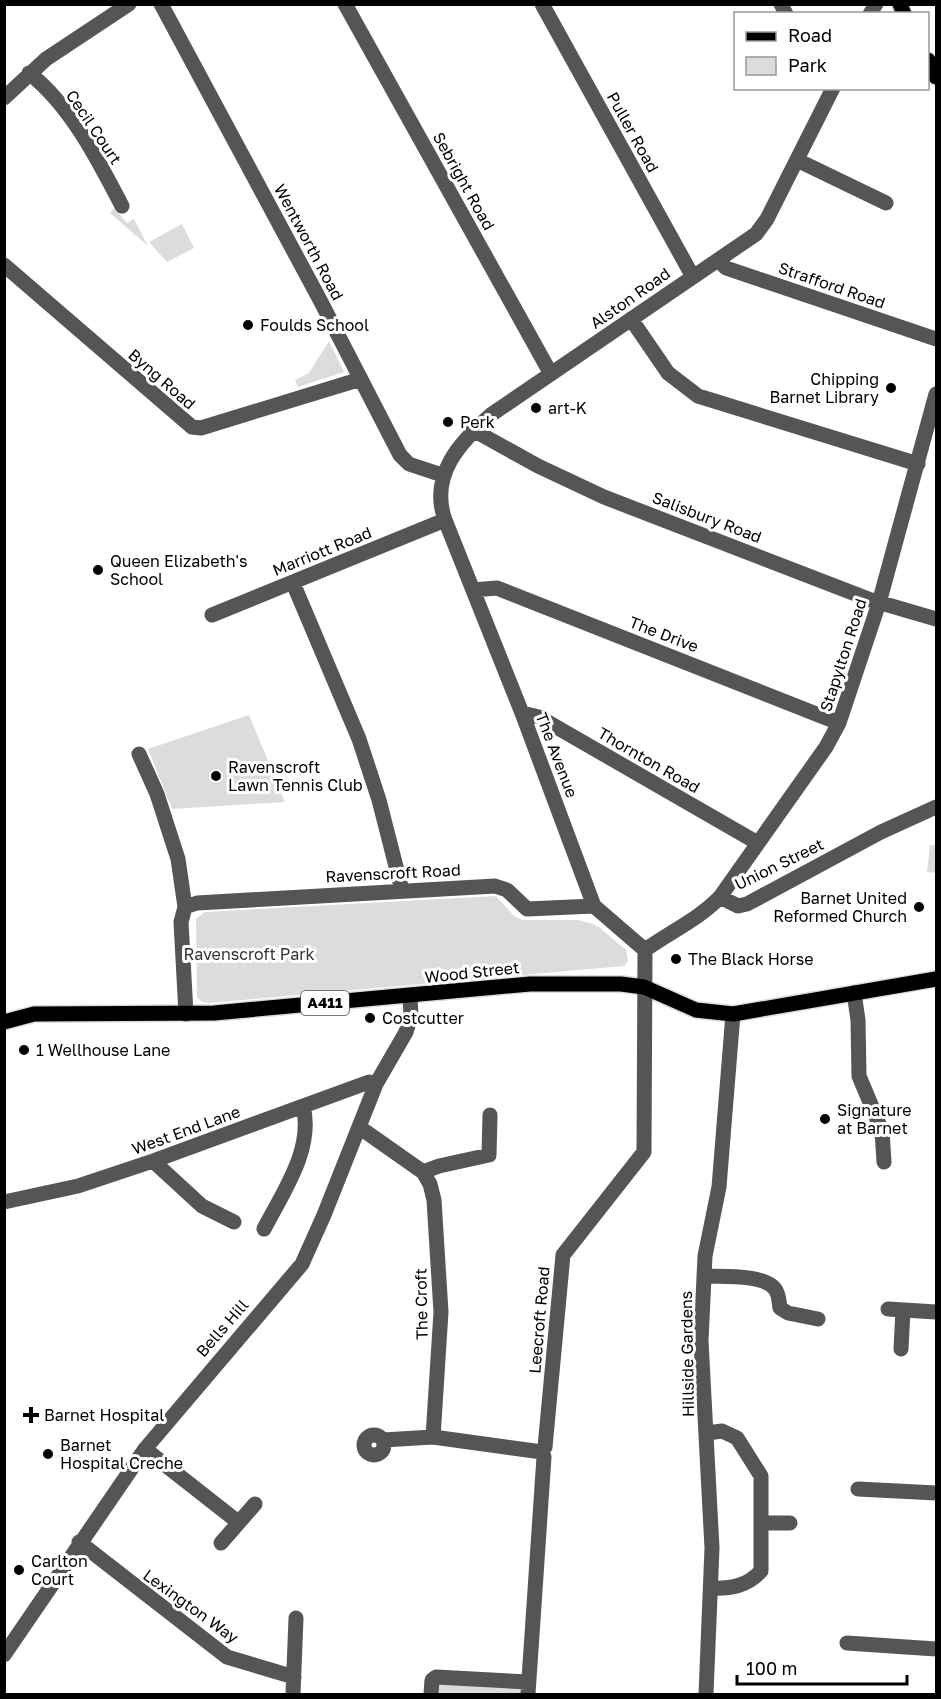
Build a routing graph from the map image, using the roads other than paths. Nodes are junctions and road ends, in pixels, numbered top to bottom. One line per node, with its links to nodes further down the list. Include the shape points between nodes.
1 (129, 4): 5 (street)
2 (161, 4): 17 (street, Wentworth Road)
3 (345, 4): 16 (street, Sebright Road)
4 (542, 4): 13 (street, Puller Road)
5 (29, 73): 7 (street); 10 (street, Cecil Court, via 61,106 101,165)
6 (832, 90): 8 (street, Alston Road)
7 (4, 98)
8 (797, 160): 9 (street); 11 (street, Alston Road, via 762,228)
9 (886, 203)
10 (122, 206)
11 (718, 260): 13 (street, Alston Road); 15 (street, Strafford Road, via 726,268)
12 (4, 265): 17 (street, Byng Road, via 192,427 201,428)
13 (693, 277): 14 (street, Alston Road)
14 (631, 319): 16 (street, Alston Road); 20 (street, via 668,373 698,396)
15 (936, 339)
16 (551, 374): 19 (street, Alston Road)
17 (361, 379): 21 (street, Wentworth Road, via 400,455 409,464)
18 (936, 394): 20 (street, Stapylton Road)
19 (473, 430): 21 (street, Alston Road); 25 (street, Salisbury Road, via 604,497)
20 (918, 464): 25 (street, Stapylton Road)
21 (442, 475): 22 (street, Alston Road, via 439,501)
22 (445, 520): 23 (street, Marriott Road); 24 (street, The Avenue)
23 (293, 583): 26 (street, Marriott Road); 33 (street, via 359,739)
24 (473, 590): 28 (street, The Avenue); 29 (street, The Drive, via 497,588)
25 (879, 603): 27 (street, Salisbury Road); 29 (street, Stapylton Road)
26 (212, 615)
27 (936, 619)
28 (522, 713): 32 (street, Thornton Road, via 539,717); 35 (street, The Avenue)
29 (840, 723): 32 (street, Stapylton Road)
30 (139, 753): 36 (street, via 174,844)
31 (936, 807): 34 (street, Union Street, via 747,904 738,906)
32 (756, 843): 34 (street, Stapylton Road)
33 (402, 890): 35 (street, Ravenscroft Road, via 495,886 507,890 527,909); 36 (street, Ravenscroft Road, via 197,903)
34 (720, 897): 37 (street, Union Street, via 703,914)
35 (594, 906): 37 (street, The Avenue)
36 (185, 907): 42 (street, via 181,922)
37 (645, 950): 39 (street)
38 (936, 979): 40 (main road, Wood Street / A411)
39 (644, 987): 41 (main road, Wood Street / A411, via 549,983); 43 (main road, Wood Street / A411, via 696,1010); 63 (street, Leecroft Road, via 644,1152 563,1255)
40 (854, 993): 43 (main road, Wood Street / A411); 50 (street, via 859,1076 882,1131)
41 (410, 996): 42 (main road, Wood Street / A411); 45 (street, Bells Hill, via 411,1016 406,1032)
42 (186, 1014): 44 (main road, Wood Street / A411, via 34,1014)
43 (733, 1014): 55 (street, Hillside Gardens, via 719,1187 709,1228)
44 (5, 1026)
45 (376, 1084): 46 (street, West End Lane, via 369,1082); 48 (street, Bells Hill)
46 (303, 1106): 49 (street, West End Lane); 54 (street, via 308,1123 299,1161)
47 (490, 1115): 51 (street, via 489,1155)
48 (359, 1127): 51 (street); 62 (street, Bells Hill, via 302,1264)
49 (153, 1161): 52 (street, West End Lane, via 78,1186); 53 (street, via 202,1206)
50 (884, 1162)
51 (423, 1172): 60 (street, The Croft, via 434,1200 441,1312)
52 (4, 1202)
53 (234, 1222)
54 (264, 1229)
55 (704, 1276): 57 (street, via 770,1283 777,1291 780,1308); 59 (street, Hillside Gardens, via 701,1341)
56 (936, 1312): 58 (street, via 895,1309)
57 (818, 1320)
58 (901, 1349)
59 (707, 1433): 68 (street, via 722,1431 737,1438 761,1476); 72 (street, Hillside Gardens)
60 (433, 1437): 61 (street); 63 (street)
61 (383, 1440)
62 (145, 1449): 67 (street); 70 (street, Bells Hill)
63 (542, 1452): 78 (street, Leecroft Road)
64 (858, 1489): 65 (street)
65 (936, 1493)
66 (255, 1504): 67 (street)
67 (238, 1522): 71 (street)
68 (762, 1523): 69 (street); 72 (street, via 761,1571 739,1586)
69 (790, 1523)
70 (79, 1542): 76 (street, Bells Hill); 77 (street, Lexington Way, via 227,1657)
71 (221, 1543)
72 (711, 1588): 81 (street, Hillside Gardens)
73 (296, 1618): 77 (street)
74 (847, 1642): 75 (street)
75 (936, 1649)
76 (4, 1655)
77 (294, 1677): 79 (street)
78 (528, 1688): 80 (street, Leecroft Road, via 436,1677 432,1680)
79 (293, 1695)
80 (431, 1695)
81 (706, 1695)

